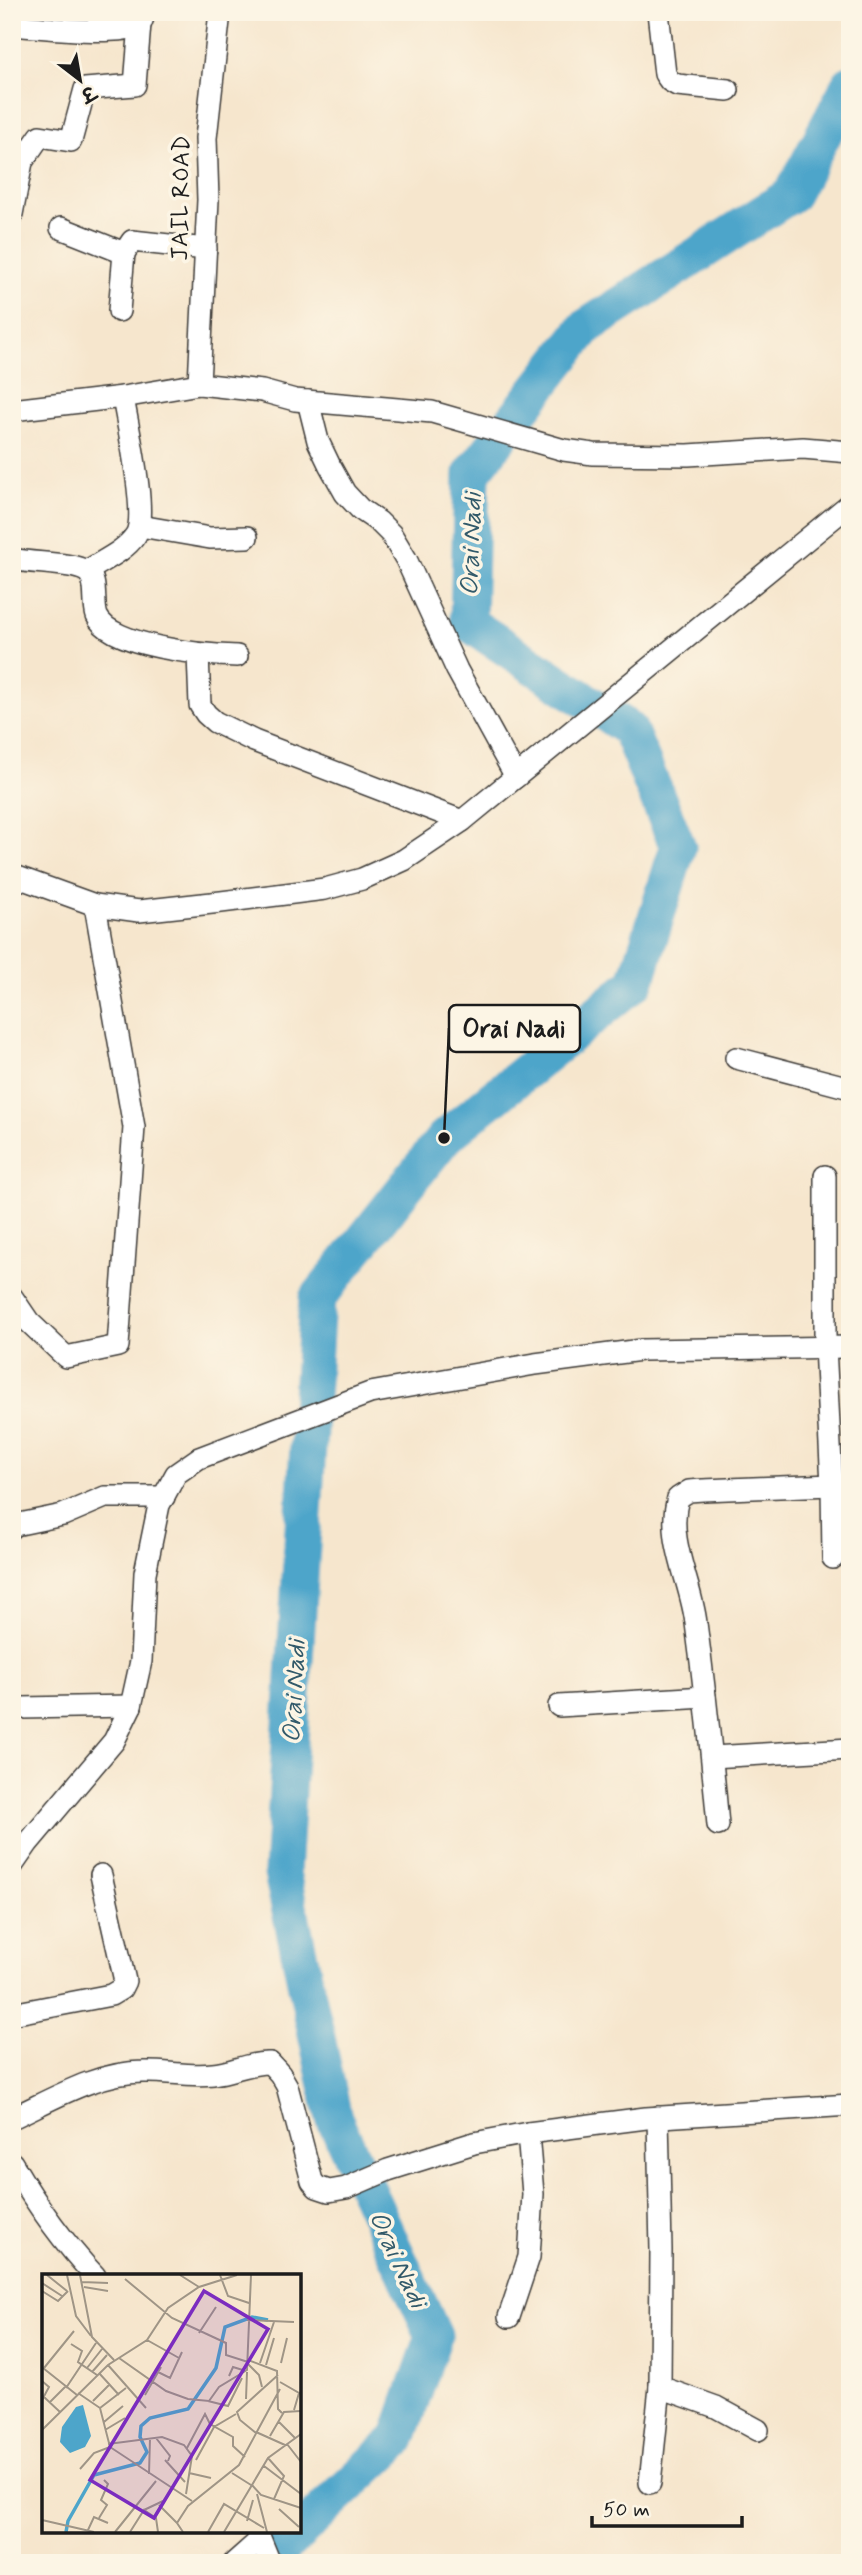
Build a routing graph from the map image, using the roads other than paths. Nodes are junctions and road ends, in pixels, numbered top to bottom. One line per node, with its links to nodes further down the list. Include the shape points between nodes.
1 (220, 12): 9 (street, JAIL ROAD, via 206,138)
2 (657, 12): 5 (street, via 665,74 670,81)
3 (142, 18): 4 (street, via 130,29 105,31); 6 (street, via 135,85 85,89 71,141 40,136)
4 (12, 25)
5 (728, 90)
6 (17, 160): 7 (street)
7 (12, 214)
8 (61, 228): 10 (street)
9 (206, 249): 10 (street, via 132,241); 12 (street, JAIL ROAD)
10 (124, 253): 11 (street)
11 (119, 311)
12 (199, 384): 13 (street); 14 (street)
13 (123, 397): 15 (street); 18 (street)
14 (308, 401): 16 (street, via 432,412 593,454); 24 (street, via 318,441 335,475 360,509 391,534 406,559 457,670)
15 (12, 410)
16 (850, 452)
17 (850, 503): 24 (street)
18 (140, 526): 19 (street, via 209,538); 21 (street, via 121,550)
19 (247, 537)
20 (12, 559): 21 (street)
21 (87, 571): 22 (street, via 92,578 93,605 107,629)
22 (198, 654): 23 (street); 25 (street, via 200,705 215,722)
23 (237, 656)
24 (516, 777): 25 (street)
25 (462, 821): 27 (street, via 404,860 326,889 139,911)
26 (12, 875): 27 (street)
27 (95, 905): 31 (street, via 134,1127 118,1346 66,1357 29,1322)
28 (736, 1058): 29 (street)
29 (850, 1088)
30 (825, 1176): 32 (street)
31 (12, 1297)
32 (825, 1346): 33 (street); 34 (street); 35 (street, via 641,1350 370,1393 199,1458 176,1474)
33 (850, 1347)
34 (832, 1485): 37 (street); 38 (street, via 689,1491 678,1498 674,1513 679,1556 696,1619)
35 (164, 1497): 36 (street, via 105,1497 64,1516); 39 (street, via 145,1573 141,1661)
36 (12, 1528)
37 (833, 1558)
38 (705, 1697): 40 (street); 43 (street)
39 (131, 1706): 41 (street); 45 (street, via 114,1741)
40 (559, 1706)
41 (21, 1708)
42 (850, 1749): 43 (street)
43 (712, 1757): 44 (street)
44 (718, 1825)
45 (12, 1866)
46 (102, 1875): 47 (street, via 125,1981 121,1989 111,1995)
47 (12, 2014)
48 (850, 2105): 49 (street)
49 (657, 2117): 51 (street); 55 (street)
50 (12, 2118): 51 (street, via 108,2077 141,2071 210,2075 257,2062 270,2063 286,2086 312,2181 329,2191 474,2143)
51 (528, 2133): 54 (street, via 533,2194 529,2257)
52 (12, 2163): 53 (street, via 66,2245)
53 (93, 2274)
54 (509, 2317)
55 (660, 2387): 56 (street, via 716,2407); 57 (street)
56 (758, 2431)
57 (650, 2483)
58 (263, 2546): 59 (street)
59 (234, 2563)

